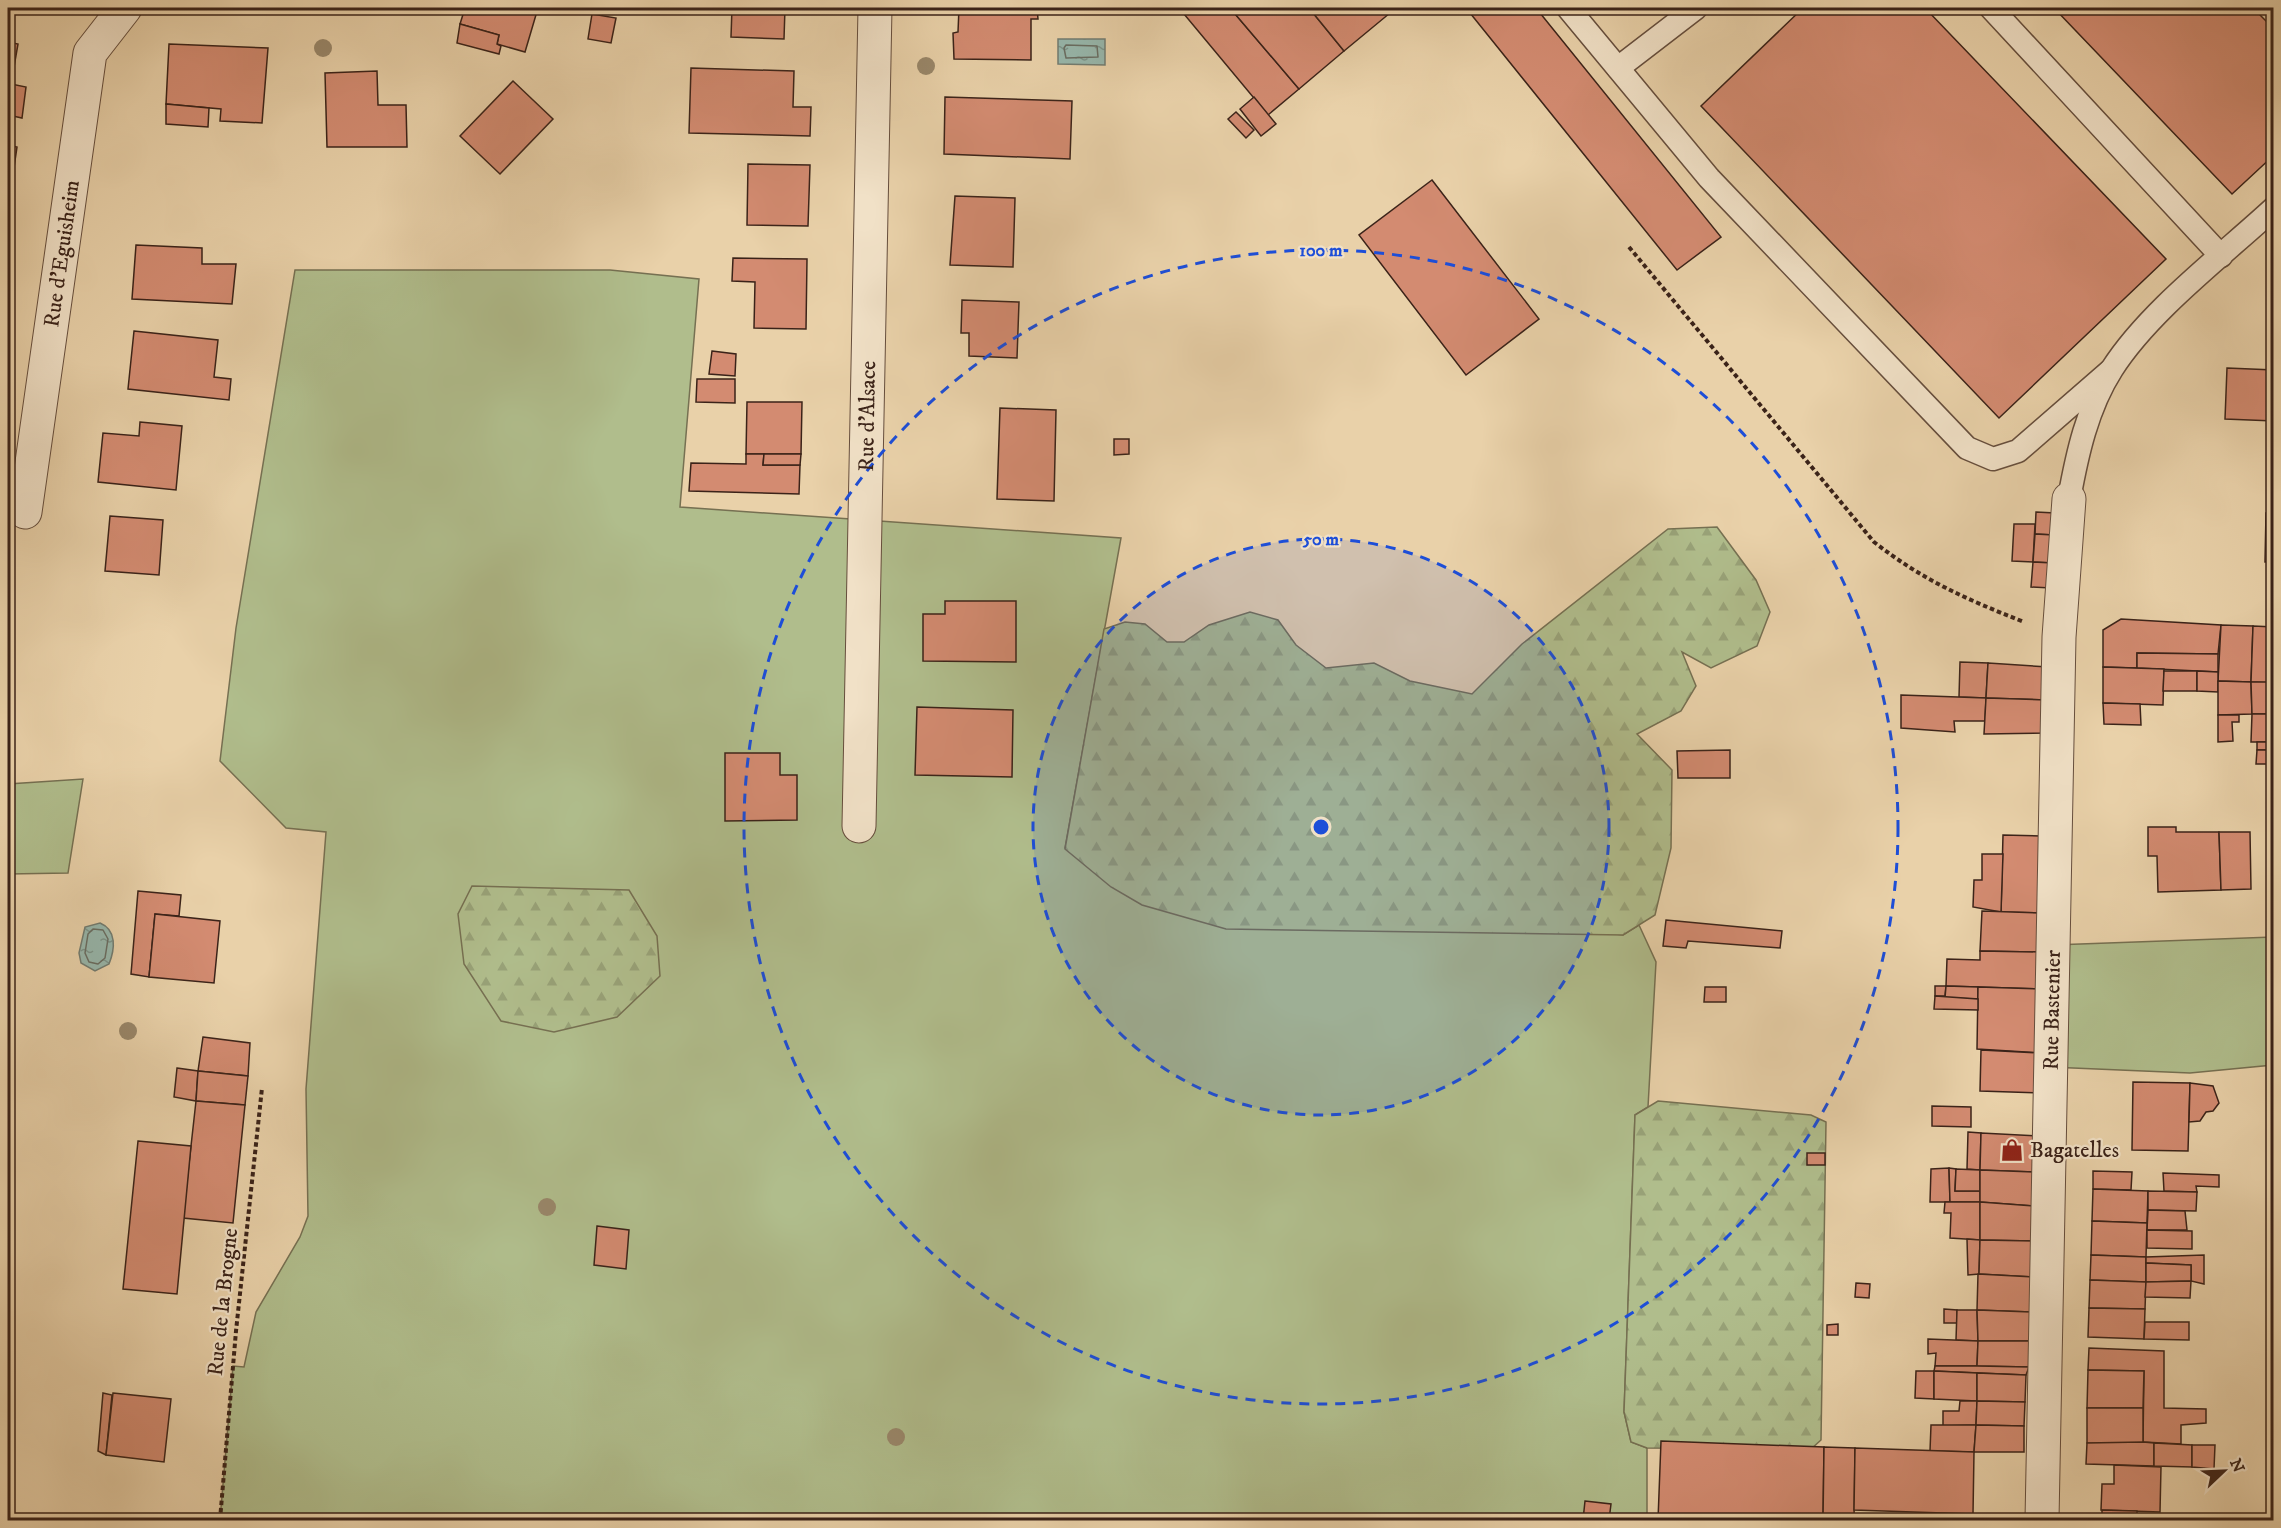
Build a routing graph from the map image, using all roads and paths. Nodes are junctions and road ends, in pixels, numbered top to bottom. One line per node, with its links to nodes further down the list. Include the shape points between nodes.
1 (125, 8): 12 (street, Rue d'Eguisheim, via 90,53)
2 (875, 8): 14 (street, Rue d'Alsace)
3 (1568, 8): 6 (lane)
4 (1696, 8): 6 (lane)
5 (1991, 8): 9 (lane)
6 (1618, 68): 10 (lane, via 1709,178 1967,448 1993,459 2018,451)
7 (2274, 208): 9 (lane)
8 (1629, 247): 13 (path, via 1874,542 1942,588)
9 (2221, 256): 10 (lane, via 2137,333)
10 (2110, 371): 11 (lane, via 2083,434)
11 (2068, 499): 13 (street, Rue Bastenier)
12 (25, 512)
13 (2059, 637): 17 (street, Rue Bastenier)
14 (859, 826)
15 (262, 1088): 16 (path, Rue de la Brogne)
16 (220, 1521)
17 (2042, 1521)

